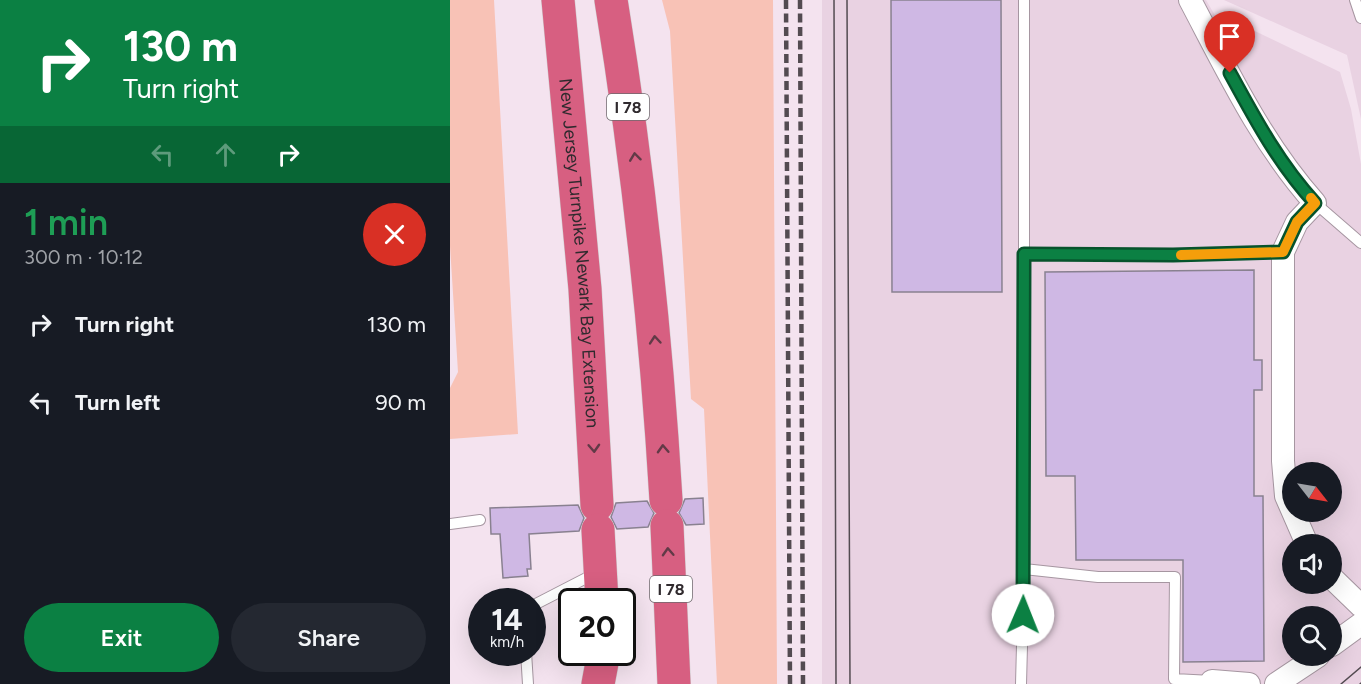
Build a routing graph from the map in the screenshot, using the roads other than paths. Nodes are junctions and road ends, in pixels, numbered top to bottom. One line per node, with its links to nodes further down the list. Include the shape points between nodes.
1 (558, 0): 15 (highway, New Jersey Turnpike Newark Bay Extension, one-way to 15, via 584,278)
2 (611, 0): 21 (highway, I 78, one-way to 2, via 650,280)
3 (1024, 0): 10 (lane)
4 (1191, 0): 7 (street, via 1258,126 1290,175)
5 (1355, 0): 6 (lane)
6 (1361, 18)
7 (1315, 203): 8 (lane); 9 (street, via 1297,222)
8 (1361, 243)
9 (1283, 252): 10 (lane); 13 (street, via 1283,461 1286,496)
10 (1024, 254): 14 (lane)
11 (480, 520): 12 (lane)
12 (450, 524)
13 (1303, 534)
14 (1024, 569): 26 (lane, via 1098,577 1174,577 1174,679); 32 (lane)
15 (601, 586): 17 (lane)
16 (1342, 588): 18 (street)
17 (546, 602)
18 (1361, 606)
19 (1361, 624): 20 (street)
20 (1342, 638)
21 (674, 652): 30 (highway, I 78); 31 (highway)
22 (527, 666): 27 (lane)
23 (601, 666): 28 (highway)
24 (606, 666): 29 (highway)
25 (1303, 666): 34 (street)
26 (1212, 681): 33 (street)
27 (528, 684)
28 (598, 684)
29 (608, 684)
30 (674, 684)
31 (679, 684)
32 (1021, 684)
33 (1248, 684)
34 (1276, 684)

